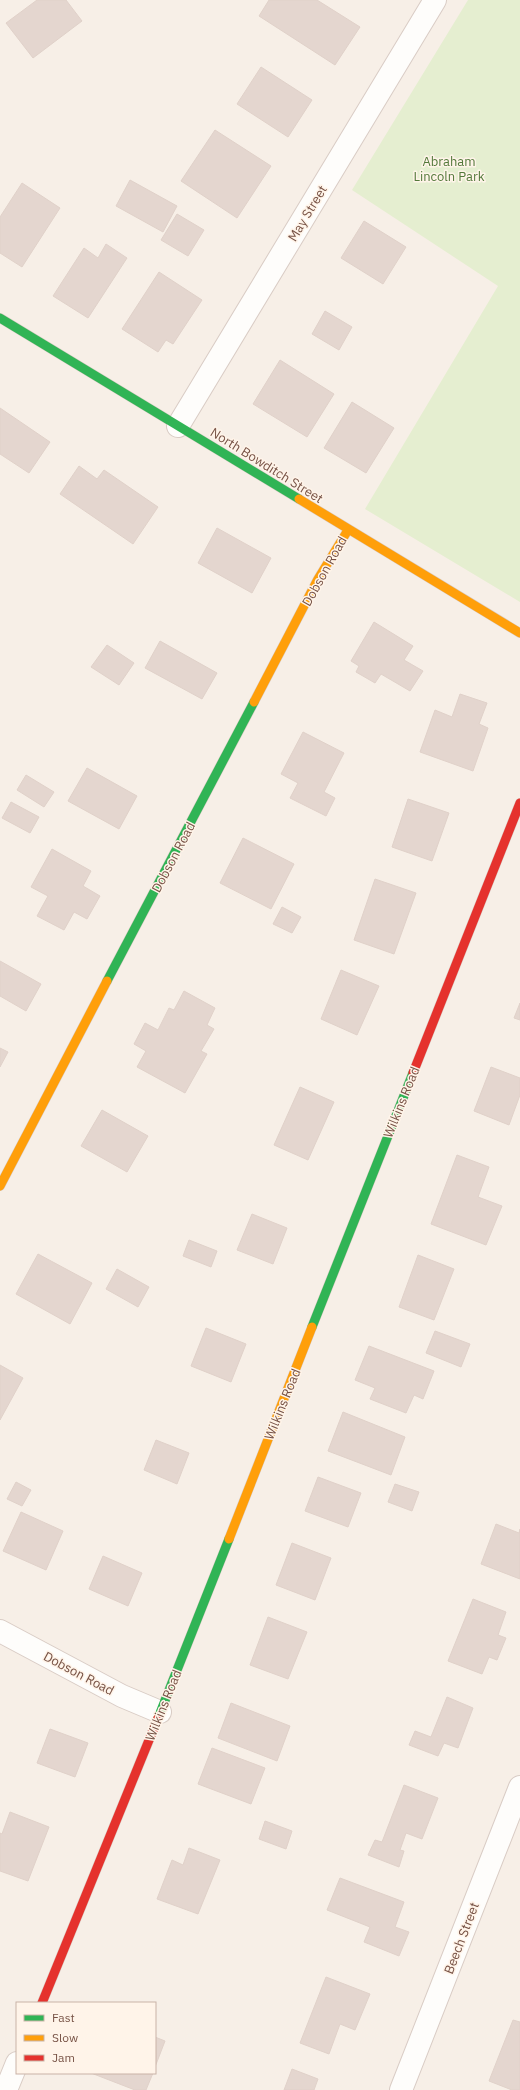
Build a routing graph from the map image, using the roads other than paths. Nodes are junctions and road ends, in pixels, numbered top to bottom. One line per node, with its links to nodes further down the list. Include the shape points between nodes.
1 (435, 0): 3 (street, May Street)
2 (0, 318): 3 (street, North Bowditch Street)
3 (178, 426): 4 (street, North Bowditch Street)
4 (348, 530): 5 (street, North Bowditch Street); 7 (street, Dobson Road, via 318,580)
5 (520, 633)
6 (520, 803): 9 (street, Wilkins Road)
7 (0, 1186)
8 (0, 1631): 9 (street, Dobson Road, via 116,1693)
9 (160, 1712): 11 (street, Wilkins Road)
10 (520, 1787): 14 (street, Beech Street)
11 (42, 2002)
12 (16, 2065): 13 (street)
13 (6, 2090)
14 (401, 2090)

